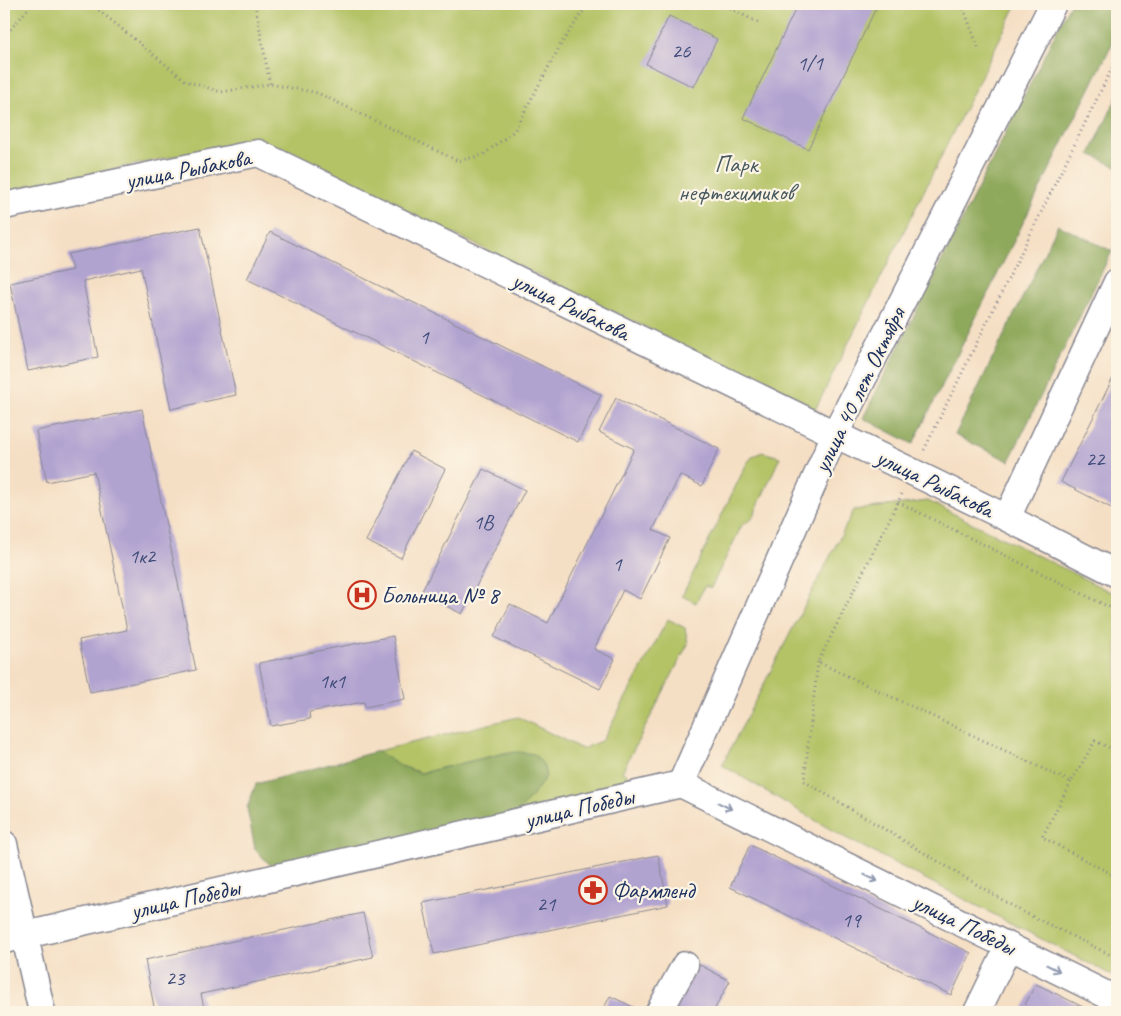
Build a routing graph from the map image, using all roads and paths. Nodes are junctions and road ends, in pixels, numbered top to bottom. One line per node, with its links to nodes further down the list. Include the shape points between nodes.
1 (32, 4): 9 (path)
2 (91, 4): 11 (path, via 186,81 221,92)
3 (255, 4): 11 (path)
4 (588, 4): 11 (path, via 561,44 514,131 483,156 458,161 318,93)
5 (722, 4): 8 (path)
6 (962, 4): 10 (path)
7 (1054, 4): 14 (street, улица 40 лет Октября)
8 (761, 24)
9 (4, 37)
10 (978, 47)
11 (270, 84)
12 (4, 206): 14 (street, улица Рыбакова, via 258,153)
13 (1117, 282): 16 (street)
14 (835, 434): 16 (street, улица Рыбакова); 21 (street, улица 40 лет Октября)
15 (898, 502): 18 (path)
16 (1007, 518): 17 (street, улица Рыбакова)
17 (1117, 574)
18 (1117, 611)
19 (818, 662): 26 (path, via 804,781 1021,911)
20 (1071, 782): 23 (path, via 1042,838)
21 (681, 784): 24 (street, улица Победы); 25 (street, улица Победы, one-way to 25)
22 (4, 844): 24 (street)
23 (1117, 877)
24 (14, 938): 29 (street)
25 (1009, 946): 28 (street, улица Победы, one-way to 28); 31 (street)
26 (1117, 958)
27 (685, 965): 30 (street)
28 (1117, 1000)
29 (42, 1012)
30 (659, 1012)
31 (976, 1012)

